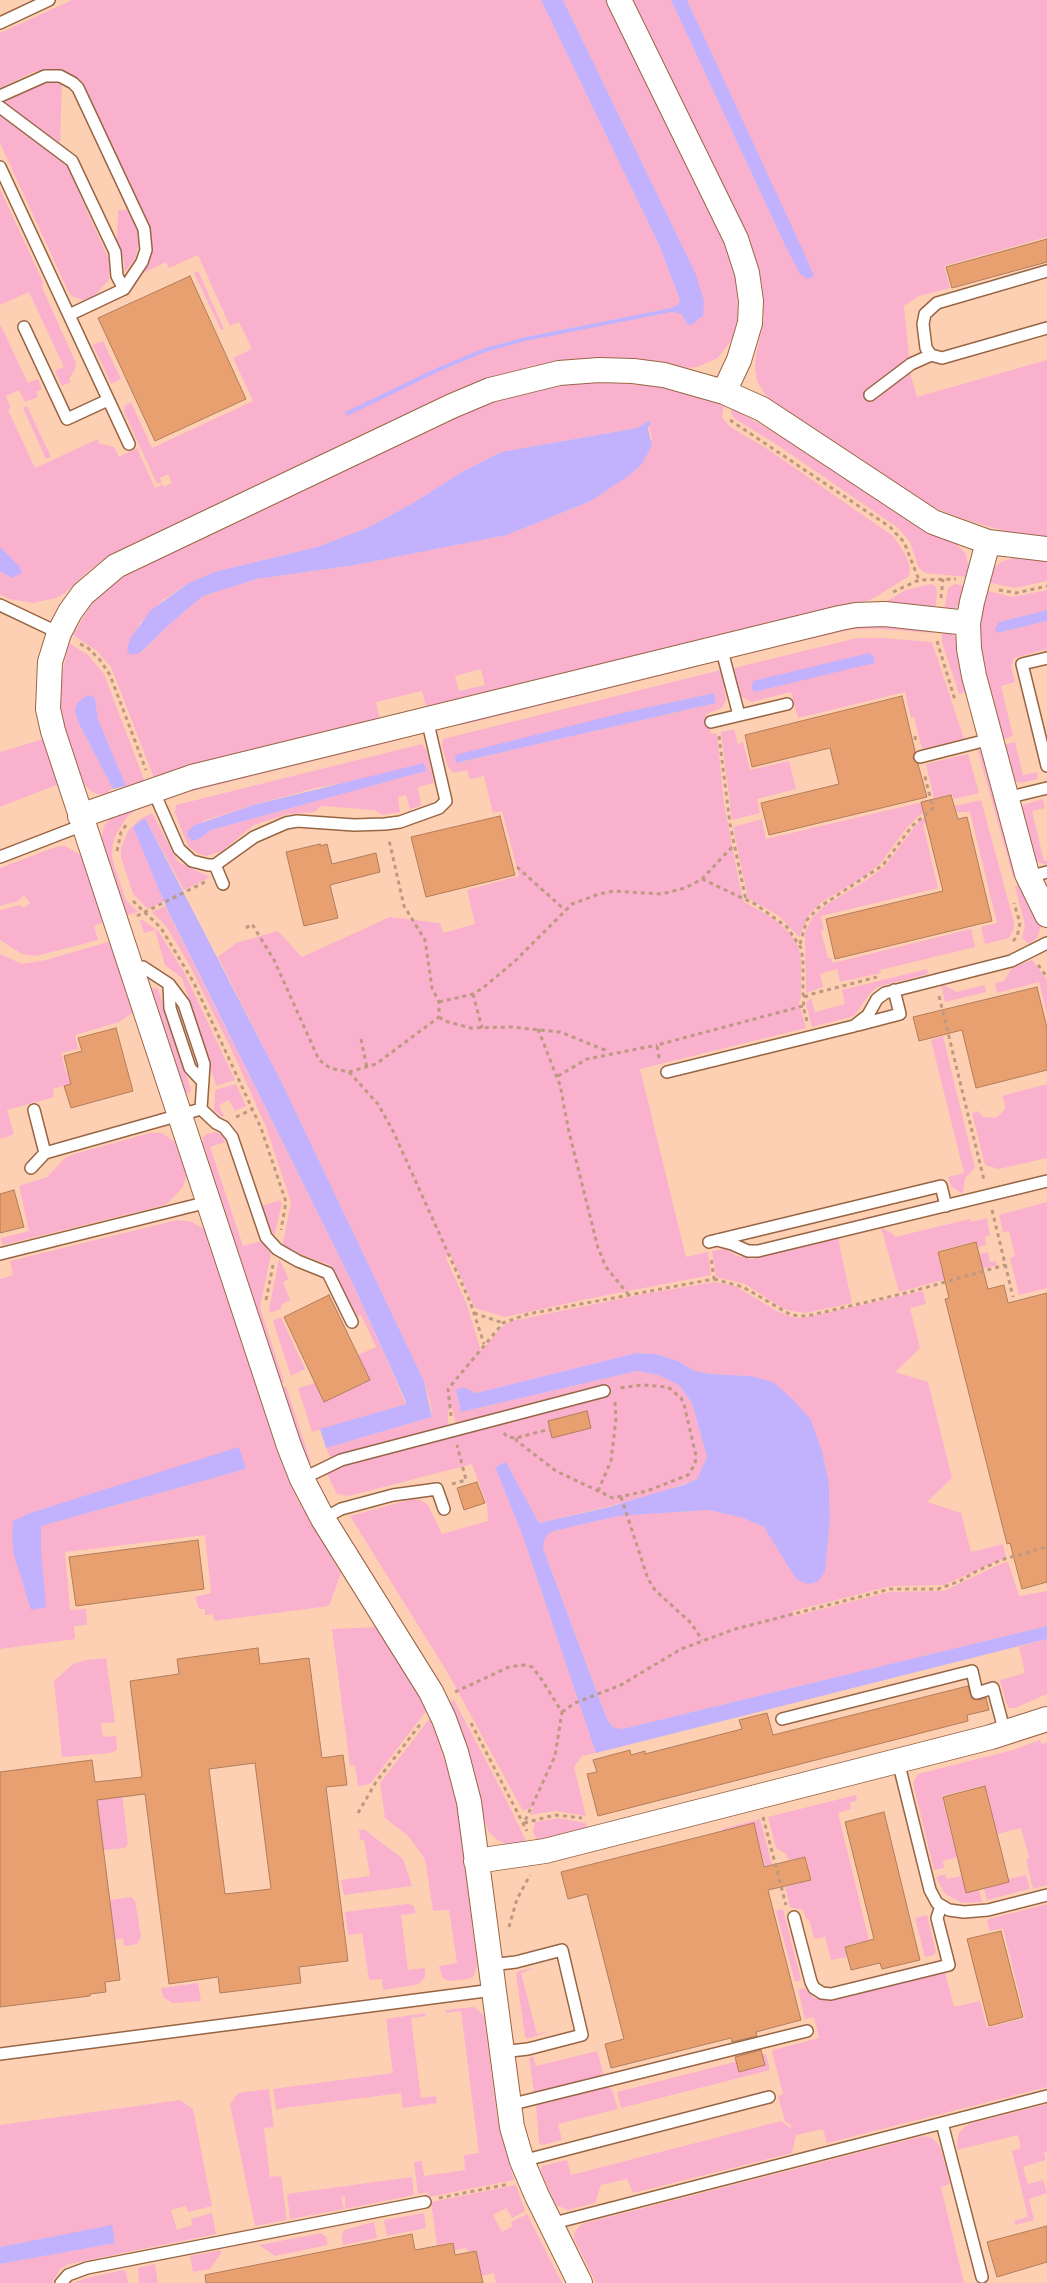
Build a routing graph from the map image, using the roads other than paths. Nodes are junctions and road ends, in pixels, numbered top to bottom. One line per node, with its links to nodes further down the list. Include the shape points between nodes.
1 (49, 0): 3 (lane)
2 (618, 0): 13 (street, via 736,239 747,273 750,323)
3 (0, 23)
4 (0, 96): 8 (lane, via 45,76 67,79 78,88 144,229 146,250)
5 (0, 107): 8 (lane, via 72,161 114,252 117,276)
6 (0, 167): 9 (lane)
7 (1047, 271): 12 (lane, via 937,302 928,308 923,324 926,348)
8 (124, 289): 9 (lane)
9 (69, 315): 15 (lane)
10 (24, 327): 15 (lane, via 67,419)
11 (1047, 328): 12 (lane, via 942,358)
12 (931, 355): 14 (lane, via 911,364)
13 (729, 394): 17 (street, via 762,409 933,522); 21 (street, via 664,376 600,370 559,373 490,390 129,558 99,578 83,594)
14 (870, 395)
15 (108, 400): 16 (lane)
16 (129, 444)
17 (988, 542): 18 (street); 20 (street)
18 (1047, 549)
19 (0, 605): 21 (lane)
20 (968, 623): 22 (street, via 885,614 856,615); 28 (street, via 974,676)
21 (59, 633): 34 (street, via 50,662 48,709)
22 (722, 647): 25 (lane); 26 (street)
23 (1047, 658): 30 (lane, via 1022,664)
24 (787, 704): 25 (lane)
25 (739, 715): 27 (lane)
26 (427, 718): 32 (street, via 192,777); 36 (lane, via 446,802 439,808 385,824 292,822 254,837)
27 (713, 721)
28 (991, 740): 29 (lane); 33 (street)
29 (920, 757)
30 (1047, 766)
31 (1047, 788): 33 (lane)
32 (156, 798): 34 (street); 36 (lane, via 179,849 192,861)
33 (1006, 798): 37 (street)
34 (82, 821): 35 (lane); 41 (street)
35 (0, 857)
36 (215, 865): 38 (lane)
37 (1038, 875): 39 (street)
38 (223, 884)
39 (1047, 915)
40 (1047, 943): 42 (lane, via 1011,961)
41 (132, 970): 46 (street); 46 (lane, via 143,967 169,984 184,1004 204,1064 202,1082)
42 (894, 990): 43 (lane, via 877,999 868,1014); 43 (lane, via 900,1014)
43 (854, 1026): 44 (lane)
44 (668, 1072)
45 (34, 1110): 47 (lane)
46 (190, 1112): 47 (lane); 50 (street); 57 (lane, via 224,1126 232,1137 266,1236 277,1249 328,1273)
47 (45, 1153): 48 (lane)
48 (31, 1168)
49 (1047, 1181): 51 (lane)
50 (208, 1202): 56 (lane); 59 (street)
51 (946, 1206): 52 (lane, via 941,1186); 53 (lane)
52 (848, 1208): 53 (lane); 54 (lane)
53 (853, 1228): 55 (lane)
54 (754, 1231): 55 (lane); 55 (lane, via 713,1241)
55 (758, 1251)
56 (0, 1254)
57 (352, 1322)
58 (608, 1390): 59 (lane, via 341,1460)
59 (302, 1479): 61 (street)
60 (444, 1509): 61 (lane, via 437,1489 393,1495 341,1509)
61 (323, 1519): 66 (street, via 446,1698 450,1734 468,1802)
62 (782, 1719): 64 (lane, via 972,1671 977,1693 993,1688)
63 (1047, 1719): 64 (street)
64 (1004, 1733): 65 (street)
65 (898, 1761): 66 (street, via 545,1852); 68 (lane, via 930,1890)
66 (476, 1861): 70 (street)
67 (1047, 1895): 68 (lane, via 988,1910 964,1912)
68 (941, 1906): 69 (lane, via 937,1918 949,1965 831,1994 822,1993 811,1982)
69 (794, 1917)
70 (490, 1965): 71 (street); 73 (lane, via 562,1950 582,2035)
71 (493, 1990): 73 (street); 74 (lane)
72 (807, 2031): 77 (lane)
73 (501, 2052): 77 (street)
74 (0, 2054)
75 (1047, 2096): 78 (lane)
76 (769, 2097): 79 (lane)
77 (509, 2105): 79 (street)
78 (942, 2123): 81 (lane); 82 (lane)
79 (525, 2169): 81 (street)
80 (425, 2202): 83 (lane, via 87,2268 68,2275)
81 (550, 2224): 84 (street)
82 (982, 2277)
83 (61, 2283)
84 (580, 2283)

